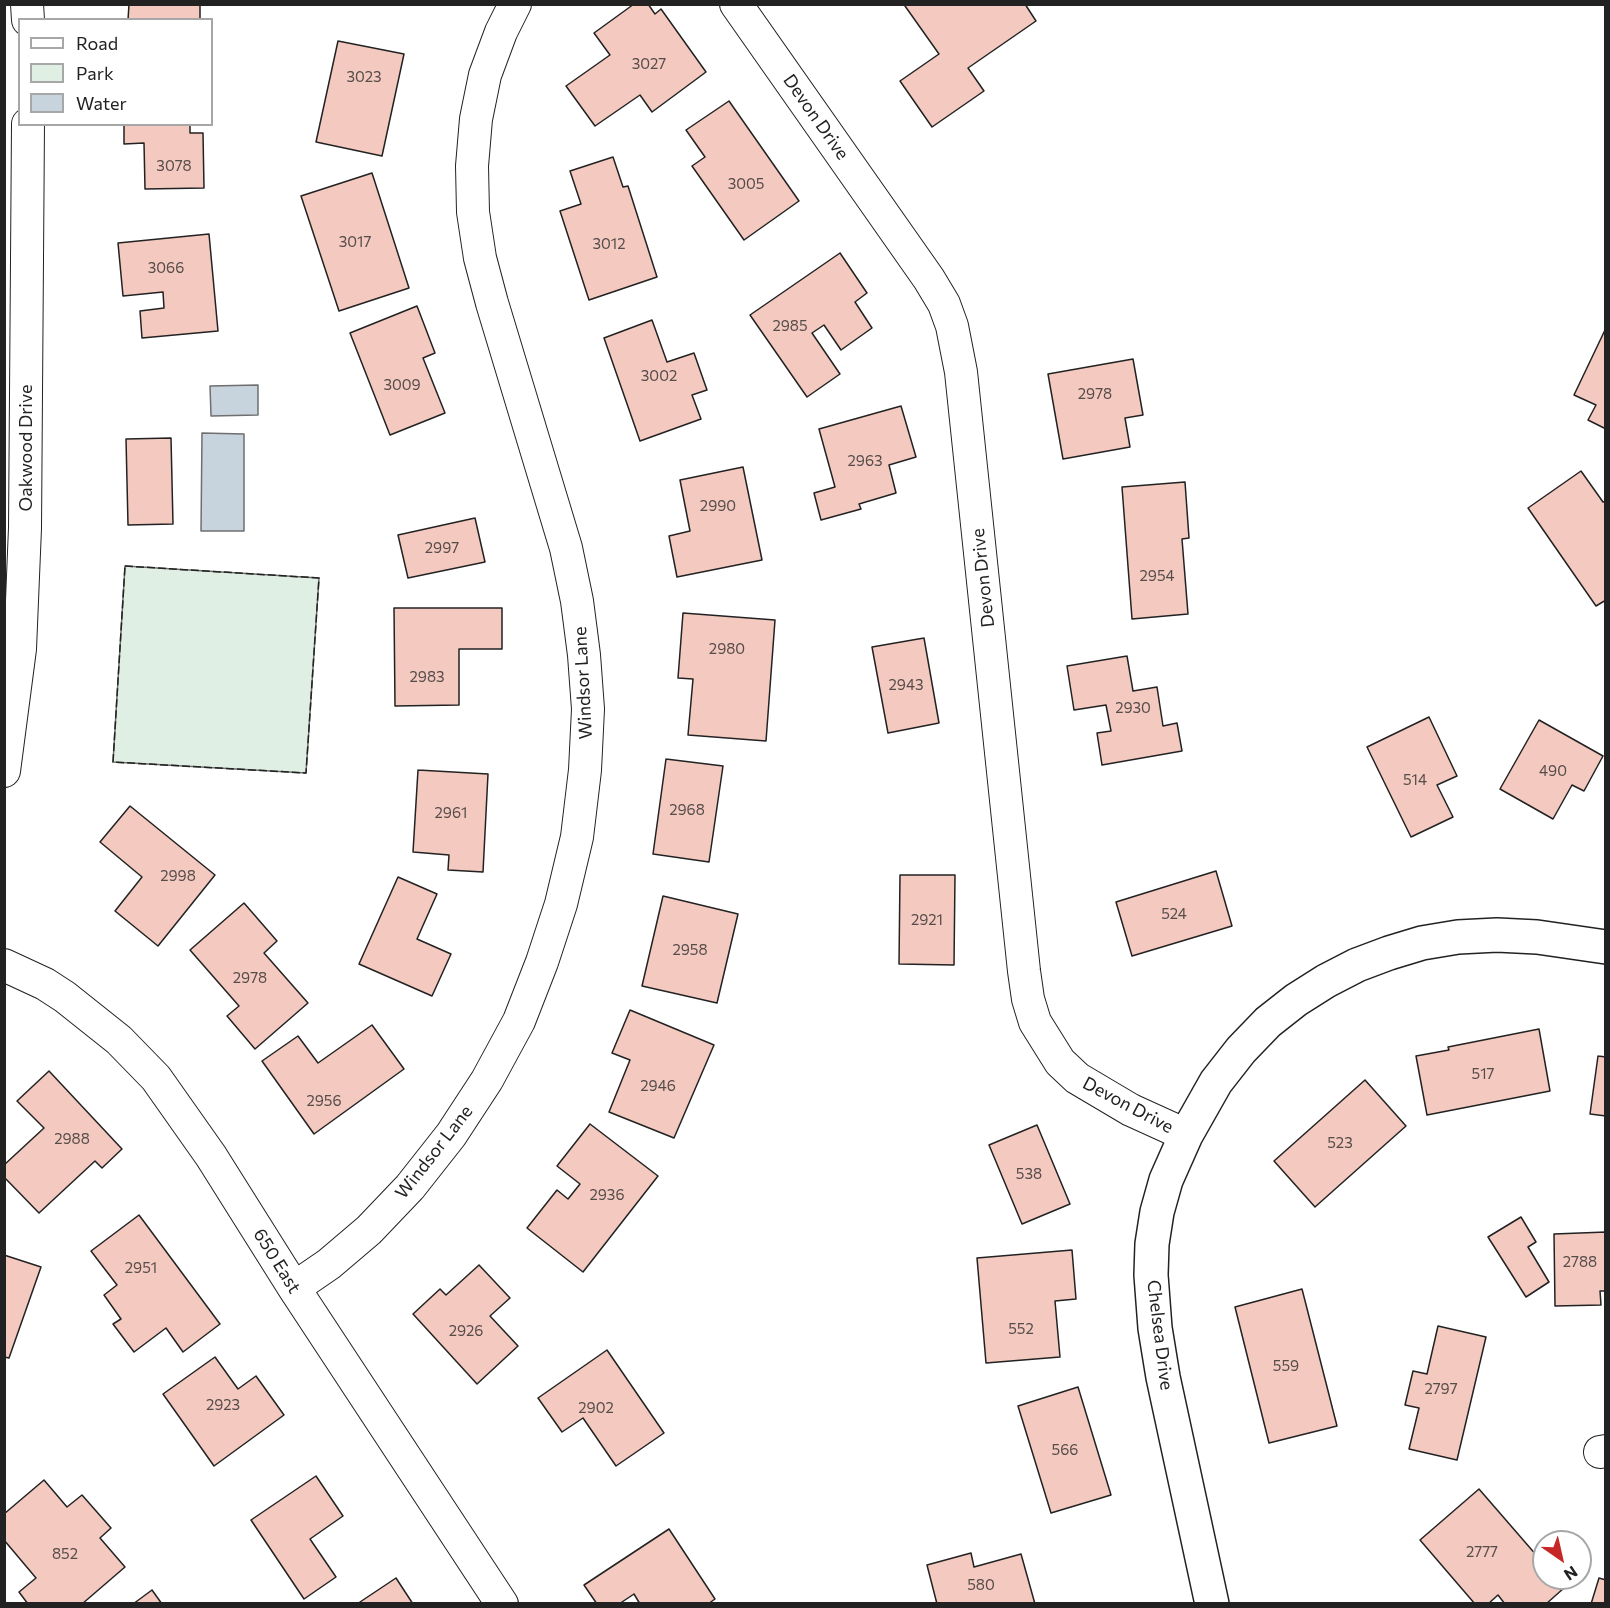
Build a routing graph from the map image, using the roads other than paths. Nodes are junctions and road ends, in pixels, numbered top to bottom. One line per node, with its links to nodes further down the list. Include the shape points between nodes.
1 (515, 4): 8 (street, Windsor Lane, via 484,75 472,154 473,212 492,303 566,548 578,601 588,709 577,837 543,962 519,1022 487,1080 410,1187 369,1230)
2 (736, 4): 7 (street, Devon Drive, via 929,279 952,326 961,372 1024,971 1035,1022 1060,1062 1077,1078 1131,1110)
3 (28, 126): 4 (street, Oakwood Drive, via 25,528 20,649)
4 (4, 771)
5 (1605, 947): 7 (street, Chelsea Drive, via 1537,937 1458,937 1357,965 1296,1000 1268,1022 1216,1082)
6 (4, 965): 8 (street, 650 East, via 65,997 111,1033 150,1072 211,1156)
7 (1186, 1135): 10 (street, Chelsea Drive, via 1157,1212 1152,1244 1153,1302 1163,1377)
8 (294, 1288): 9 (street, 650 East)
9 (502, 1604)
10 (1212, 1604)

